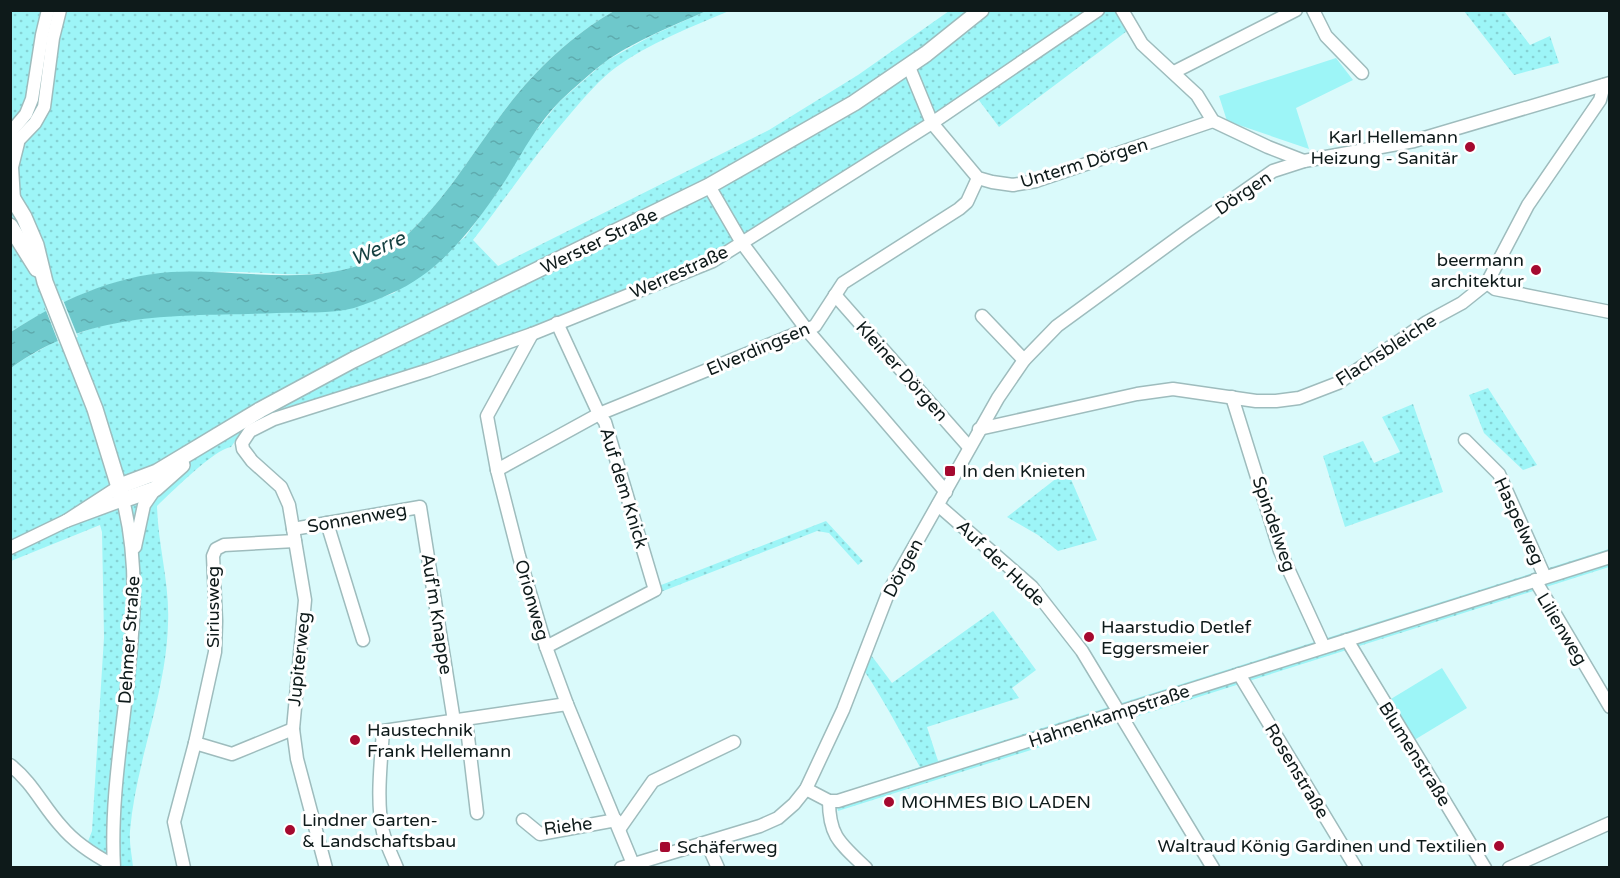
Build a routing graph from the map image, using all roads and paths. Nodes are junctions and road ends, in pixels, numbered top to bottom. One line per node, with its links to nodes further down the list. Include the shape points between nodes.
1 (48, 10): 14 (street, via 32,99)
2 (60, 10): 14 (street, via 44,107 35,123)
3 (981, 10): 8 (main road, Werster Straße)
4 (1098, 10): 13 (street, Werrestraße)
5 (1122, 10): 9 (street, via 1142,44)
6 (1296, 10): 9 (street)
7 (1313, 10): 10 (street, via 1326,36)
8 (909, 67): 13 (street); 17 (main road, Werster Straße)
9 (1174, 72): 12 (street, via 1197,95)
10 (1362, 73)
11 (1607, 84): 15 (street, Dörgen, via 1414,141); 22 (street, Flachsbleiche, via 1528,205)
12 (1213, 121): 15 (street); 16 (street, Unterm Dörgen, via 1036,181 1013,185)
13 (932, 123): 16 (street); 20 (street, Werrestraße)
14 (13, 137): 18 (street)
15 (1304, 161): 29 (street, Dörgen, via 1273,171 1187,231 1057,326)
16 (978, 178): 23 (street, Elverdingsen, via 967,202 959,209 843,283)
17 (709, 186): 20 (street); 35 (main road, Werster Straße, via 353,360)
18 (13, 197): 21 (main road, Dehmer Straße, via 36,245)
19 (10, 226): 21 (main road, Dehmer Straße)
20 (742, 243): 26 (street, Werrestraße, via 712,261); 27 (street)
21 (45, 282): 40 (main road, Dehmer Straße, via 79,366)
22 (1487, 284): 24 (street, via 1495,289); 30 (street, Flachsbleiche, via 1338,382 1299,398 1276,401)
23 (835, 296): 27 (street, Elverdingsen, via 815,326); 36 (street, Kleiner Dörgen)
24 (1610, 312)
25 (982, 316): 29 (street)
26 (557, 323): 28 (street, Werrestraße); 31 (street, Auf dem Knick)
27 (807, 330): 31 (street, Elverdingsen); 39 (street)
28 (532, 334): 33 (street, Werrestraße, via 274,419); 37 (street, Orionweg, via 486,416)
29 (1024, 360): 32 (street, Dörgen)
30 (1232, 397): 32 (street, Flachsbleiche, via 1173,389); 52 (street, Spindelweg, via 1280,551)
31 (599, 414): 37 (street, Elverdingsen); 51 (street, Auf dem Knick, via 605,422 655,590)
32 (979, 429): 36 (street, Dörgen)
33 (250, 431): 44 (street, Jupiterweg, via 243,449 281,487 289,505)
34 (1465, 440): 48 (street, Haspelweg, via 1499,474)
35 (202, 446): 38 (main road, Werster Straße); 40 (main road, Werster Straße)
36 (969, 447): 39 (street, Dörgen)
37 (497, 470): 51 (street, Orionweg)
38 (154, 489): 40 (main road, Werster Straße); 46 (street, via 144,505)
39 (946, 492): 41 (street, Dörgen)
40 (122, 493): 45 (street); 46 (street, Dehmer Straße)
41 (938, 505): 56 (street, Auf der Hude, via 1032,587 1082,651); 62 (street, Dörgen, via 889,591 843,710)
42 (420, 507): 43 (street, Sonnenweg); 57 (street, Auf'm Knappe)
43 (327, 523): 44 (street, Sonnenweg); 49 (street)
44 (294, 535): 58 (street, Jupiterweg, via 305,609); 60 (street, Siriusweg, via 224,544 216,549 215,652)
45 (10, 548)
46 (133, 557): 70 (street, Dehmer Straße, via 132,635 114,806)
47 (1610, 557): 48 (street, Hahnenkampstraße)
48 (1540, 579): 50 (street, Hahnenkampstraße); 55 (street, Lilienweg)
49 (363, 640)
50 (1347, 640): 52 (street, Hahnenkampstraße); 78 (street, Blumenstraße)
51 (546, 647): 54 (street, Orionweg)
52 (1324, 647): 53 (street, Hahnenkampstraße)
53 (1239, 674): 56 (street, Hahnenkampstraße); 77 (street, Rosenstraße)
54 (567, 704): 57 (street); 67 (street, Orionweg)
55 (1610, 707)
56 (1120, 713): 63 (street, Hahnenkampstraße); 76 (street, Auf der Hude)
57 (460, 721): 64 (street, Auf'm Knappe); 73 (street, via 383,732 383,833)
58 (293, 729): 60 (street, via 232,754); 72 (street, Jupiterweg, via 302,780)
59 (734, 742): 67 (street, via 653,781)
60 (195, 743): 71 (street, Siriusweg, via 174,822)
61 (10, 765): 70 (street, via 30,782 74,840)
62 (806, 789): 63 (street); 68 (street, via 778,818)
63 (829, 801): 75 (street, via 834,834)
64 (477, 813)
65 (523, 820): 67 (street, Riehe, via 540,834)
66 (1610, 823): 79 (street)
67 (618, 824): 69 (street, Orionweg)
68 (707, 843): 69 (street); 74 (street)
69 (635, 865)
70 (113, 866)
71 (184, 867)
72 (326, 867)
73 (397, 867)
74 (718, 867)
75 (866, 867)
76 (1213, 867)
77 (1356, 867)
78 (1485, 867)
79 (1509, 867)

